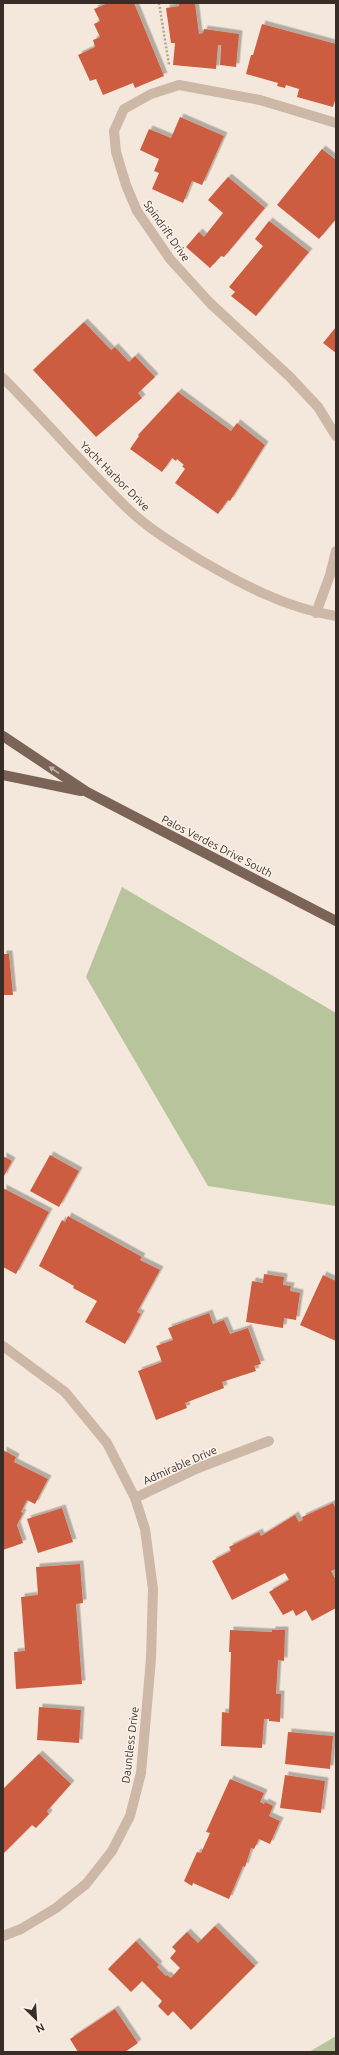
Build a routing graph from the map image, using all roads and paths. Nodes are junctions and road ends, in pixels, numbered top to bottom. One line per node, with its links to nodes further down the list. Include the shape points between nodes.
1 (159, 3): 2 (path)
2 (173, 87): 3 (street, Spindrift Drive, via 260,100); 5 (street, Spindrift Drive, via 151,94 124,109 114,131 116,152 136,211 170,259 210,303 290,377 318,407)
3 (336, 123)
4 (3, 378): 7 (street, Yacht Harbor Drive, via 127,508 164,538 258,592)
5 (336, 436)
6 (336, 551): 7 (street)
7 (316, 613): 8 (street, Yacht Harbor Drive)
8 (336, 616)
9 (3, 736): 11 (main road, Palos Verdes Drive South, one-way to 9)
10 (3, 775): 11 (main road, Palos Verdes Drive South)
11 (87, 792): 12 (main road, Palos Verdes Drive South)
12 (336, 922)
13 (3, 1346): 15 (street, Admirable Drive, via 65,1392 107,1443)
14 (269, 1441): 15 (street, Admirable Drive, via 198,1468)
15 (135, 1498): 16 (street, Dauntless Drive, via 145,1529 152,1589 152,1643 141,1773 130,1816 112,1851 86,1884 56,1908 21,1929)
16 (3, 1936)

